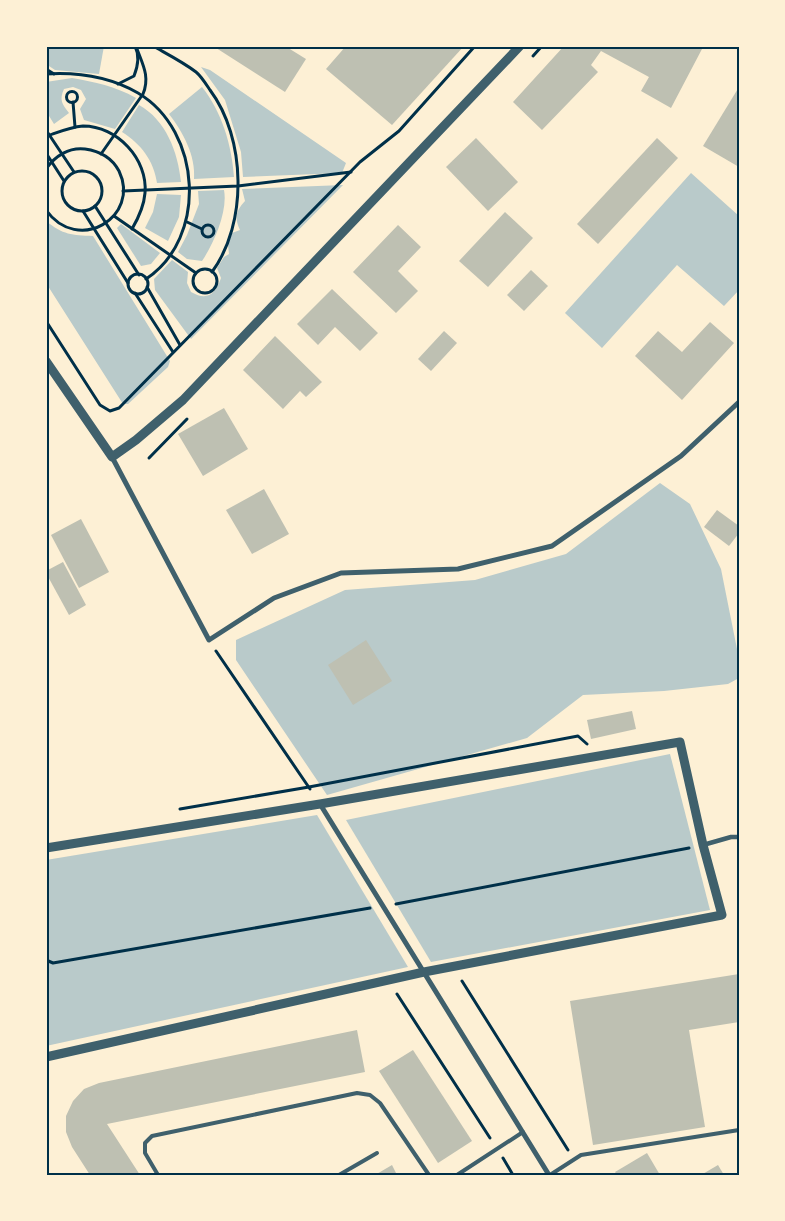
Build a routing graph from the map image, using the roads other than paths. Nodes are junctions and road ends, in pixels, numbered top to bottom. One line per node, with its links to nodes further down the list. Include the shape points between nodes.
1 (520, 46): 4 (street, via 183,400)
2 (46, 361): 4 (street)
3 (739, 402): 4 (street, via 681,456 552,546 458,569 341,573 274,598 209,640)
4 (112, 457)
5 (320, 804): 7 (street, via 680,742); 8 (street); 9 (street)
6 (739, 837): 7 (street)
7 (703, 845): 9 (street, via 722,915)
8 (46, 848)
9 (424, 972): 10 (street); 12 (street)
10 (46, 1057)
11 (739, 1130): 18 (lane, via 581,1155)
12 (523, 1132): 17 (lane); 18 (street)
13 (377, 1153): 15 (lane)
14 (158, 1175): 16 (lane, via 145,1153 145,1143 152,1136 357,1093 370,1095 380,1103)
15 (338, 1175)
16 (429, 1175)
17 (457, 1175)
18 (550, 1175)

